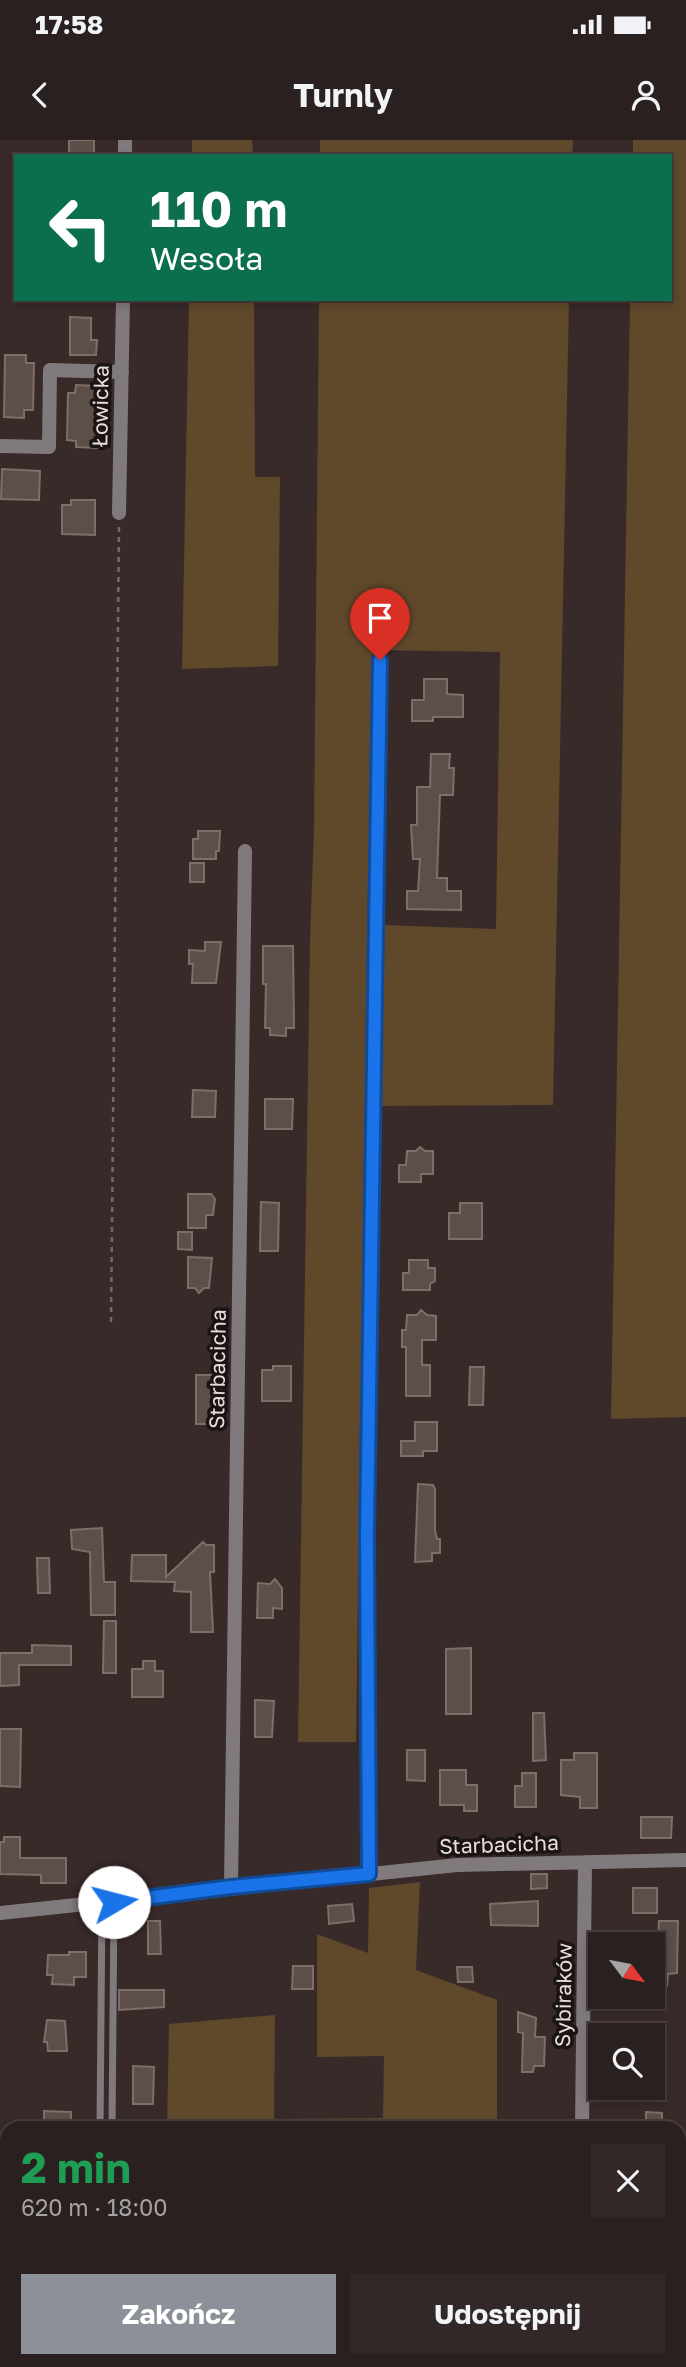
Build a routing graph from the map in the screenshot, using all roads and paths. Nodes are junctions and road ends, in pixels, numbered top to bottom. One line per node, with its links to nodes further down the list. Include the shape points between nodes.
1 (123, 301): 2 (street, Łowicka)
2 (122, 372): 3 (street, via 50,370 49,447); 4 (street, Łowicka)
3 (0, 446)
4 (119, 513): 7 (path)
5 (380, 660): 10 (street, via 367,1533)
6 (246, 851): 11 (street, Starbacicha)
7 (111, 1322)
8 (686, 1860): 9 (street, Starbacicha)
9 (585, 1862): 10 (street, Starbacicha); 16 (street, Sybiraków)
10 (369, 1874): 11 (street, Starbacicha)
11 (231, 1887): 12 (street, Starbacicha)
12 (108, 1903): 13 (street, Starbacicha); 14 (lane); 15 (lane)
13 (0, 1913)
14 (100, 2121)
15 (112, 2121)
16 (582, 2121)

